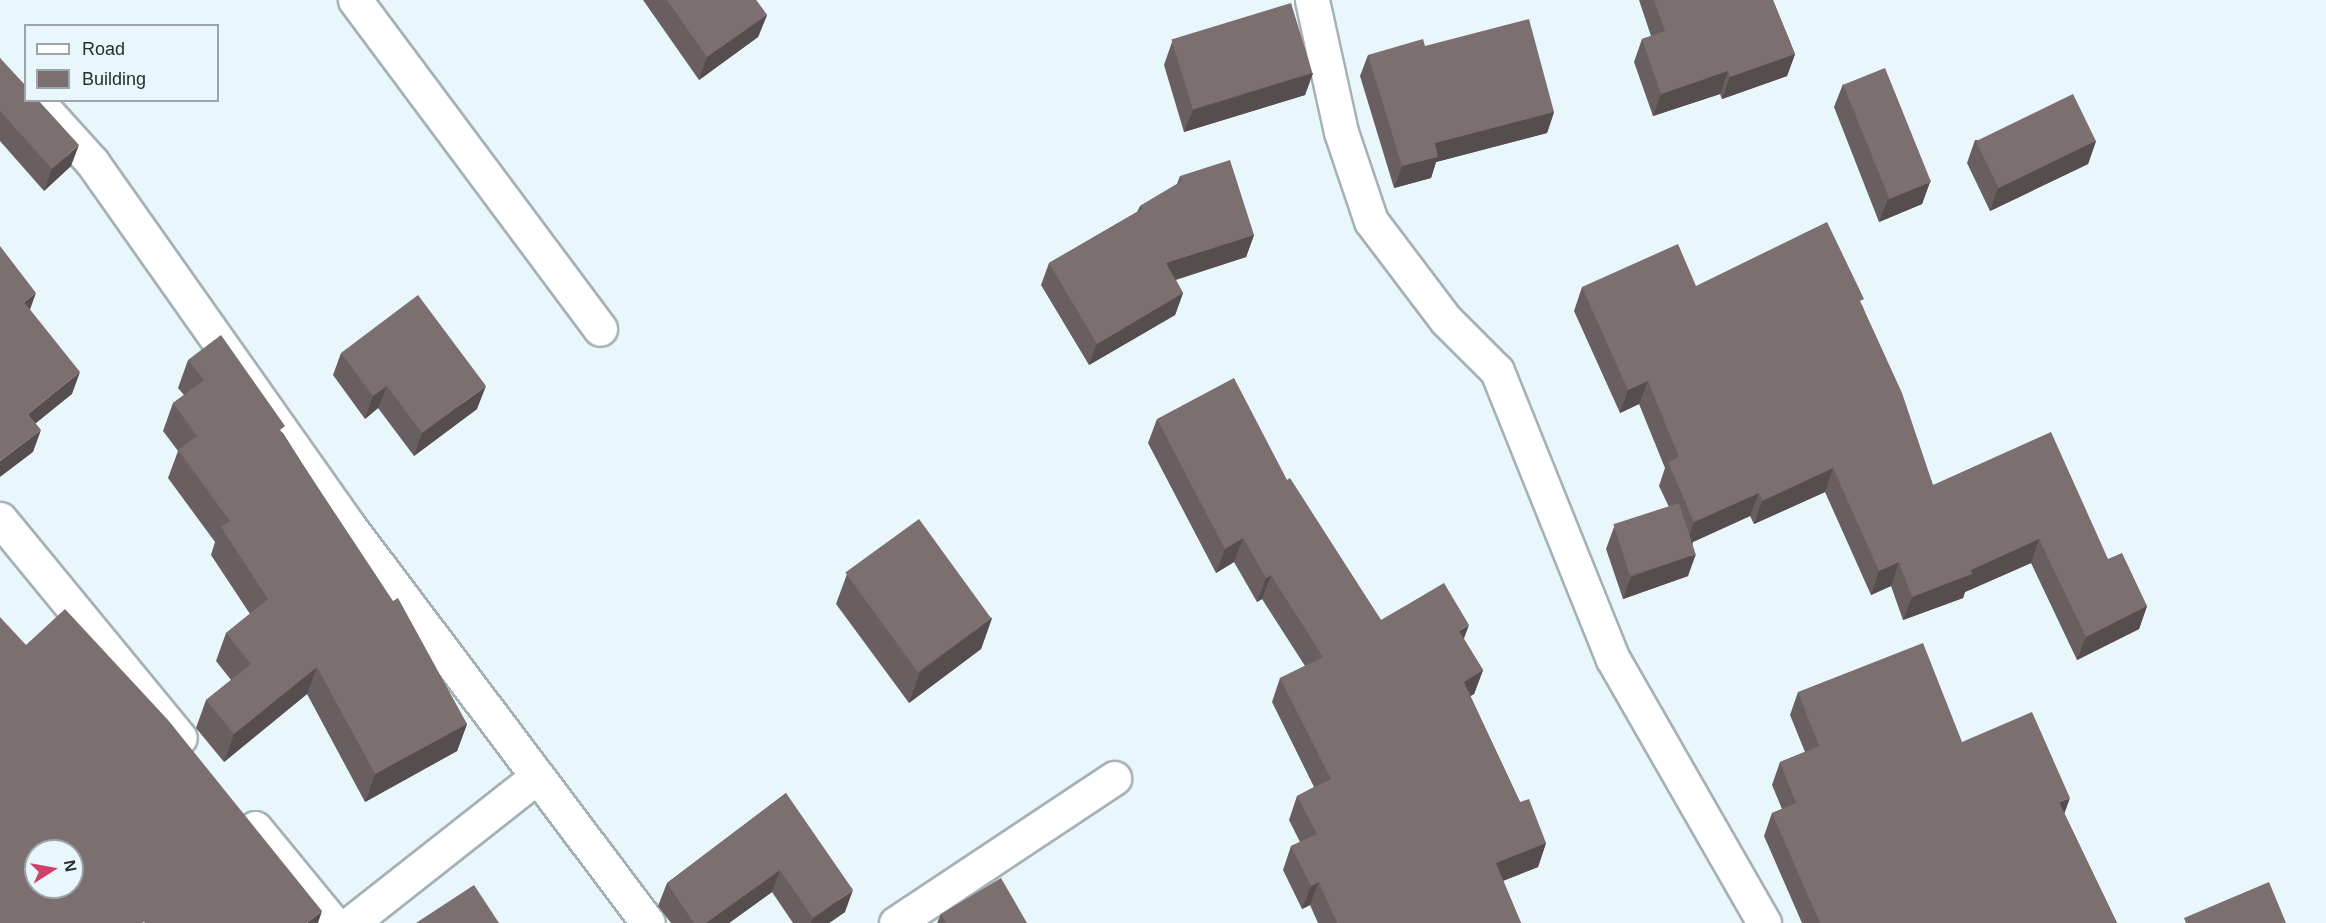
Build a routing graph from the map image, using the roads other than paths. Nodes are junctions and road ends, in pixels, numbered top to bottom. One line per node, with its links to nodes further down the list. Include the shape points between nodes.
1 (355, 0): 4 (street)
2 (1312, 0): 14 (street, via 1341,132 1371,221 1446,320 1497,371 1613,659)
3 (38, 102): 7 (street, via 92,162 348,525)
4 (600, 329)
5 (0, 519): 6 (street)
6 (197, 758)
7 (535, 778): 11 (street); 12 (street)
8 (1114, 778): 13 (street)
9 (235, 804): 10 (street)
10 (333, 923)
11 (351, 923)
12 (648, 923)
13 (896, 923)
14 (1764, 923)

